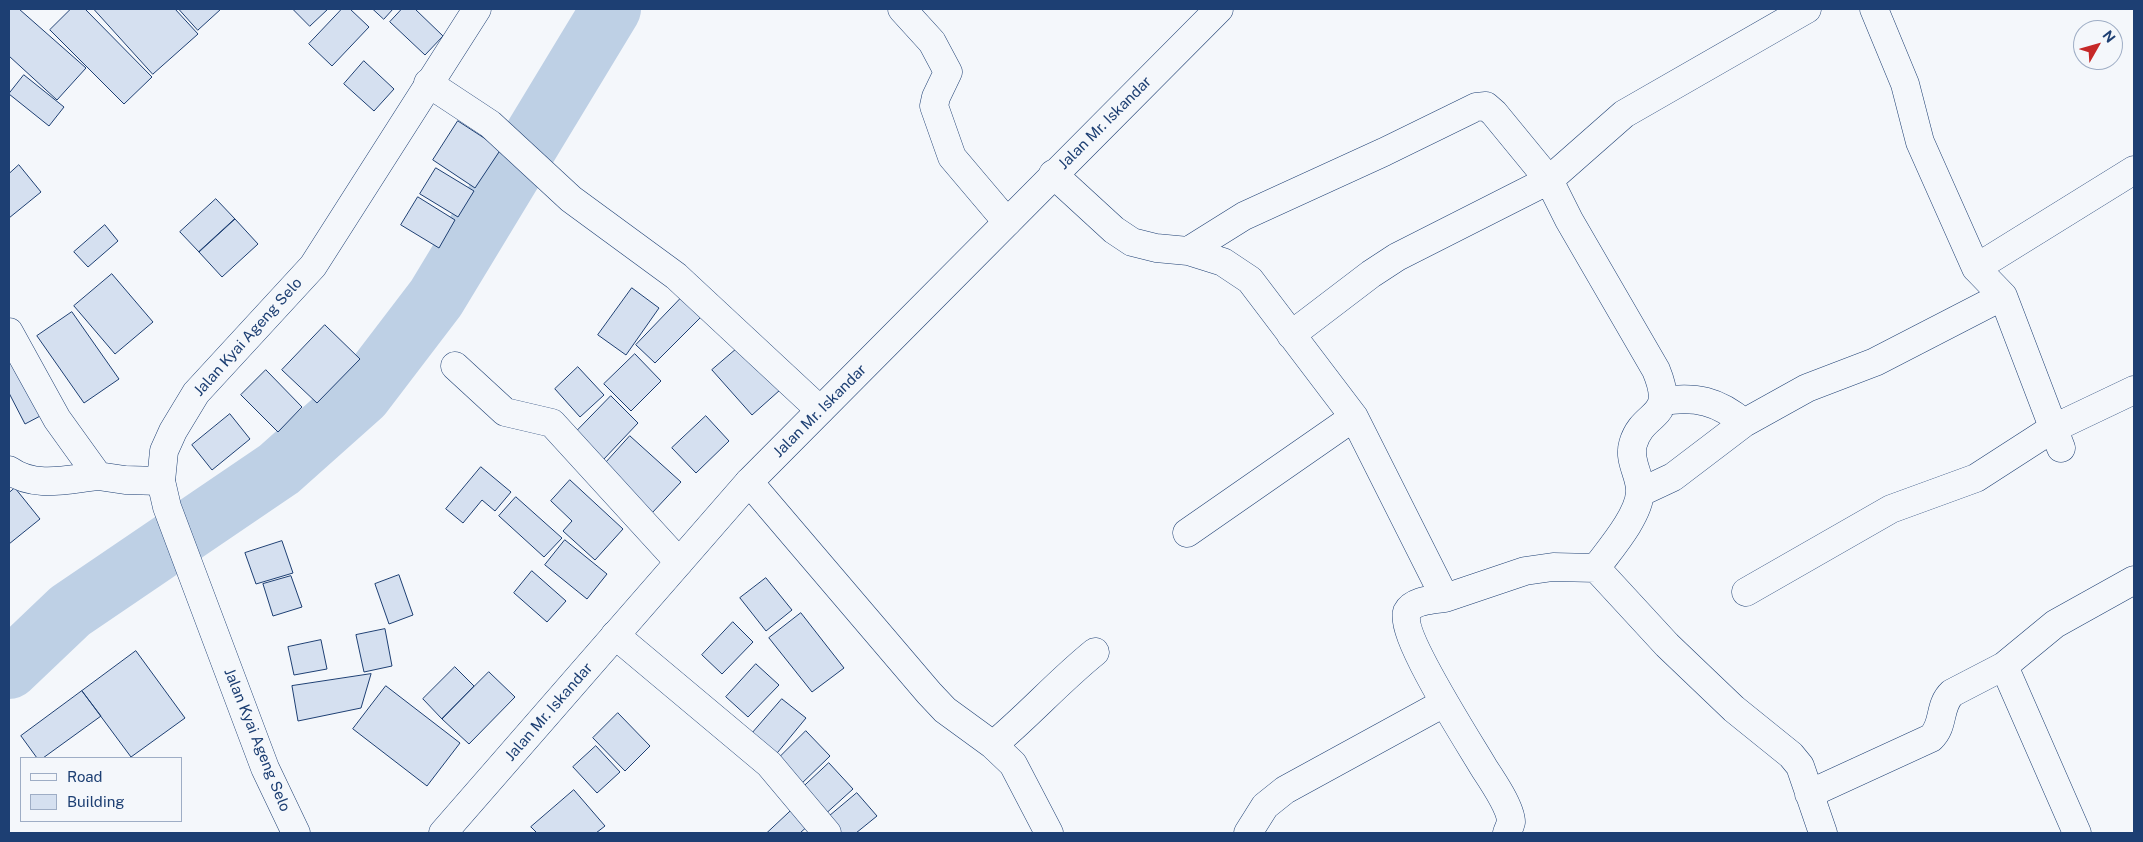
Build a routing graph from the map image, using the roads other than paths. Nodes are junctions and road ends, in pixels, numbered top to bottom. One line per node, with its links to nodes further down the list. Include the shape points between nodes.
1 (477, 9): 6 (street, Jalan Kyai Ageng Selo)
2 (902, 9): 10 (street, via 932,42 948,72 934,106 952,157)
3 (1219, 9): 8 (street, Jalan Mr. Iskandar)
4 (1808, 9): 9 (street, via 1624,114)
5 (1874, 9): 12 (street, via 1904,84 1920,142)
6 (428, 83): 19 (street, via 490,124 571,199 676,276); 25 (street, Jalan Kyai Ageng Selo, via 313,266 196,393 164,451)
7 (2134, 170): 12 (street)
8 (1053, 174): 10 (street, Jalan Mr. Iskandar); 11 (street, via 1114,230 1132,242)
9 (1549, 180): 11 (street, via 1494,112 1482,105 1244,216); 15 (street, via 1397,257); 18 (street, via 1656,370)
10 (1007, 222): 19 (street, Jalan Mr. Iskandar)
11 (1188, 251): 15 (street, via 1223,262 1250,280)
12 (1976, 268): 13 (street)
13 (2003, 296): 21 (street, via 1875,362 1807,388); 22 (street)
14 (9, 332): 24 (street, via 57,419)
15 (1292, 335): 20 (street)
16 (455, 366): 29 (street, via 504,412 552,423)
17 (2134, 390): 22 (street)
18 (1664, 401): 21 (street, via 1684,398 1715,403); 27 (street, via 1632,445 1632,460)
19 (820, 410): 26 (street, Jalan Mr. Iskandar)
20 (1354, 417): 28 (street); 33 (street)
21 (1744, 423): 27 (street, via 1673,477)
22 (2056, 438): 32 (street, via 1976,478 1891,509)
23 (9, 470): 24 (street, via 15,475 45,482)
24 (98, 476): 25 (street)
25 (161, 480): 40 (street, Jalan Kyai Ageng Selo, via 167,507 265,768)
26 (750, 482): 29 (street, Jalan Mr. Iskandar); 38 (street, via 929,693)
27 (1640, 492): 30 (street, via 1632,516)
28 (1187, 533)
29 (679, 562): 34 (street, Jalan Mr. Iskandar)
30 (1596, 568): 33 (street, via 1553,567 1525,571); 39 (street, via 1667,645 1734,709 1790,755 1800,766)
31 (2134, 580): 36 (street, via 2056,624)
32 (1746, 592)
33 (1445, 598): 37 (street, via 1415,603 1408,611 1406,621)
34 (615, 635): 41 (street, Jalan Mr. Iskandar); 42 (street, via 769,764)
35 (1095, 652): 38 (street, via 1066,675 1021,722)
36 (2004, 666): 39 (street, via 1947,698 1939,730 1931,738); 47 (street)
37 (1444, 703): 44 (street, via 1285,790 1265,806); 45 (street, via 1503,798 1511,822)
38 (993, 745): 43 (street, via 1013,764)
39 (1809, 794): 46 (street)
40 (296, 833)
41 (443, 833)
42 (828, 833)
43 (1049, 833)
44 (1248, 833)
45 (1507, 833)
46 (1823, 833)
47 (2077, 833)

